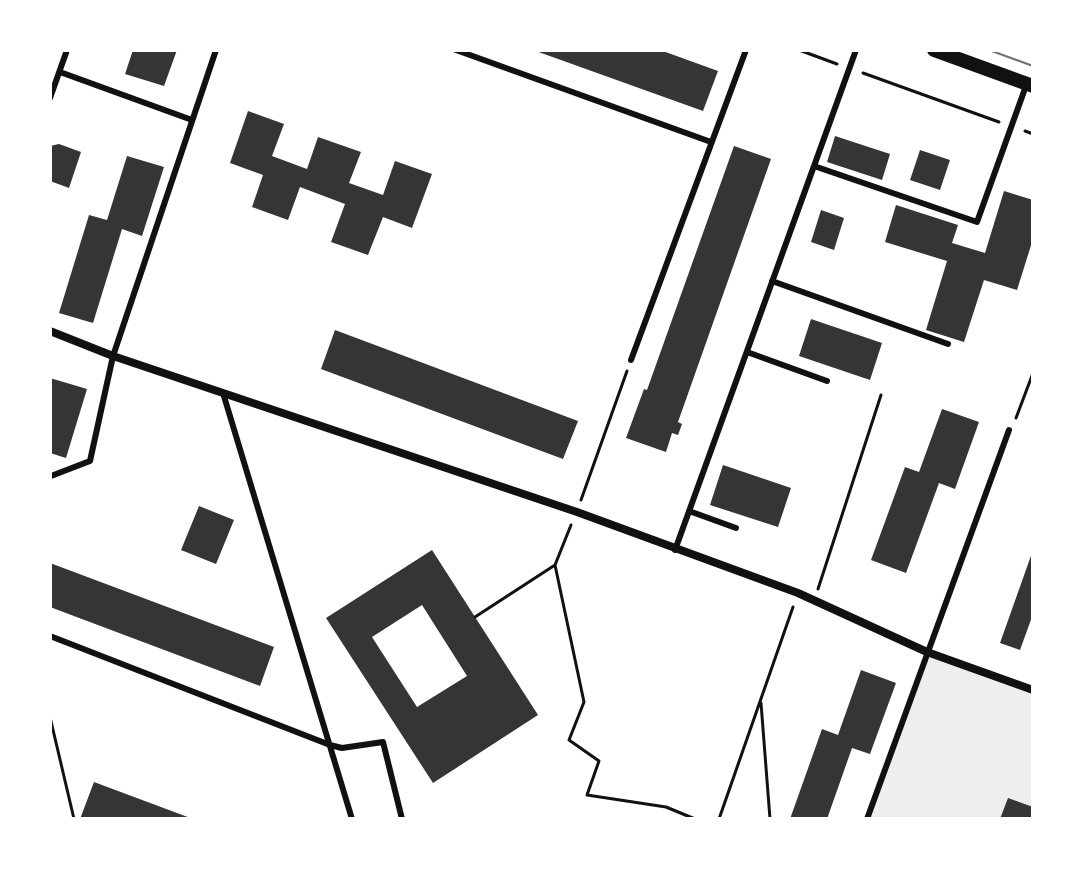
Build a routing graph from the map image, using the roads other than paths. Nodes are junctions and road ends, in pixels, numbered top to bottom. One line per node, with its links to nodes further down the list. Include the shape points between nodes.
1 (67, 50): 7 (lane)
2 (216, 50): 10 (lane)
3 (456, 50): 11 (lane)
4 (746, 50): 11 (lane)
5 (856, 50): 12 (lane)
6 (934, 50): 8 (street)
7 (60, 72): 9 (lane); 10 (lane)
8 (1030, 84): 12 (lane, via 977,222)
9 (50, 98)
10 (192, 120): 17 (lane)
11 (711, 142): 18 (lane)
12 (814, 166): 13 (lane)
13 (772, 281): 15 (lane); 16 (lane)
14 (50, 331): 17 (street)
15 (948, 344)
16 (747, 352): 19 (lane); 23 (lane)
17 (113, 356): 20 (street); 22 (lane, via 90,461)
18 (631, 360)
19 (827, 381)
20 (223, 393): 25 (street); 29 (lane)
21 (1009, 430): 27 (lane)
22 (51, 476)
23 (689, 511): 24 (lane); 25 (lane)
24 (736, 528)
25 (675, 550): 27 (street, via 798,593)
26 (50, 636): 29 (lane)
27 (927, 652): 28 (street); 32 (lane)
28 (1033, 690)
29 (330, 745): 30 (lane); 31 (lane, via 383,742)
30 (352, 819)
31 (402, 819)
32 (867, 819)

